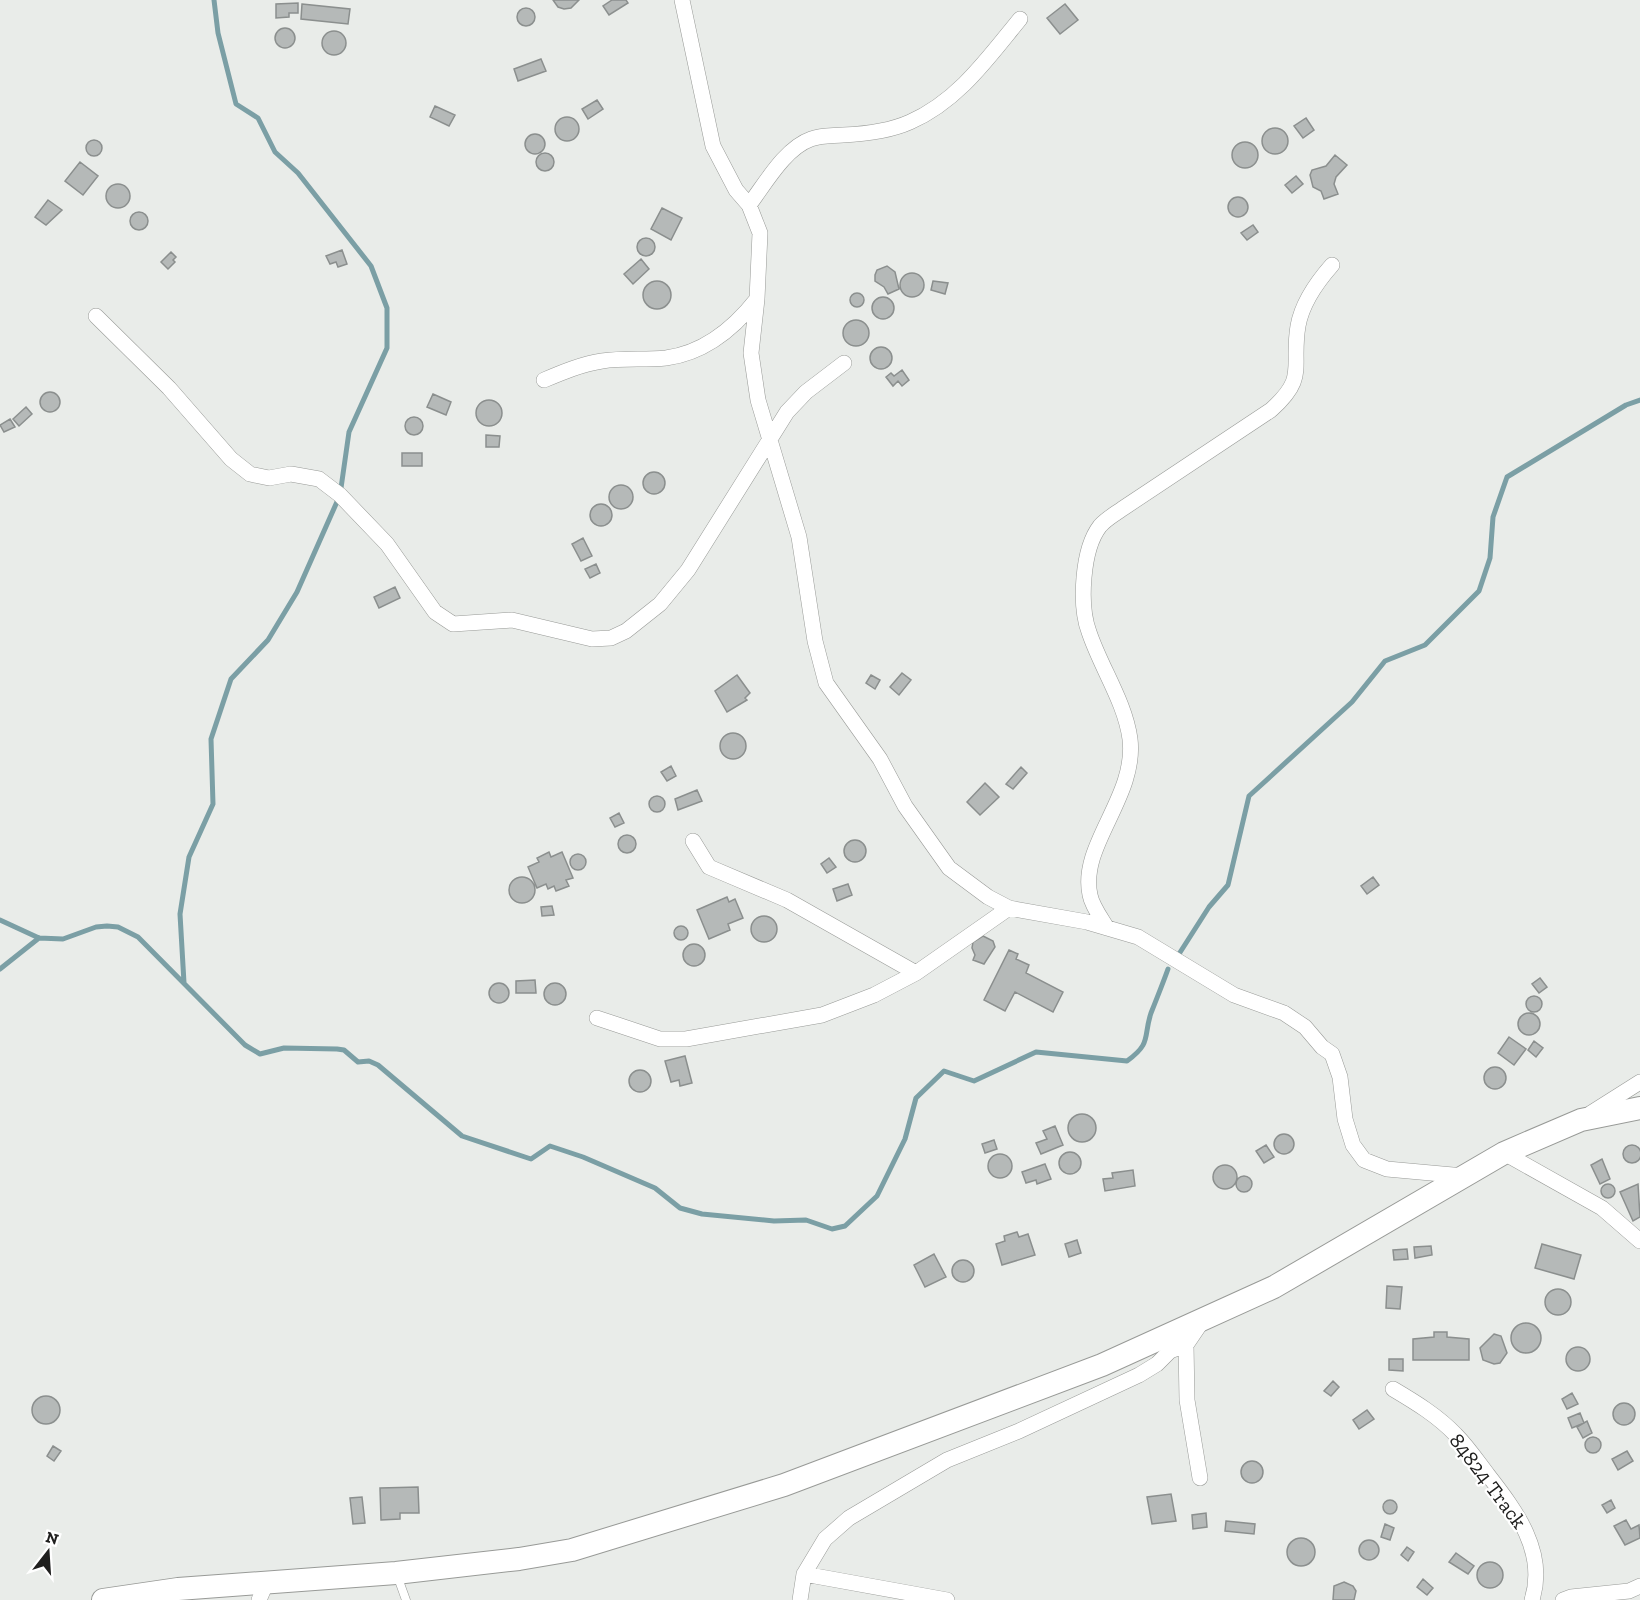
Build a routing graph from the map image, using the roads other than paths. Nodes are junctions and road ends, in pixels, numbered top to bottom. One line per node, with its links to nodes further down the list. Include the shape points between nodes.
1 (682, 0): 3 (street, via 713,146)
2 (1020, 19): 3 (street, via 952,96 911,122 888,130 810,139 779,166)
3 (749, 206): 5 (street, via 760,233)
4 (1332, 265): 12 (street, via 1317,282 1298,324 1296,375 1288,394 1271,410 1100,526 1089,549 1084,578 1088,631 1124,716 1130,740 1128,777 1087,879 1090,898)
5 (757, 298): 8 (street, via 739,321 692,351 668,357 601,361); 9 (street, via 751,352)
6 (96, 316): 9 (street, via 169,388 231,459 250,474 319,479 340,495 387,544 435,612 453,624 512,620 592,639 611,638 626,631 660,604 688,570)
7 (844, 363): 9 (street, via 806,392)
8 (544, 380)
9 (768, 438): 11 (street, via 799,537 815,641 826,683 950,868)
10 (693, 841): 13 (street, via 708,867 820,916)
11 (1009, 908): 12 (street); 13 (street)
12 (1107, 928): 19 (street, via 1138,937 1234,994 1284,1012 1305,1027 1332,1054 1340,1077 1345,1119 1353,1145 1364,1160 1387,1169)
13 (916, 973): 14 (street, via 822,1015 686,1039 660,1039)
14 (597, 1018)
15 (1640, 1082): 17 (street)
16 (1640, 1108): 17 (street)
17 (1581, 1120): 18 (street)
18 (1504, 1153): 19 (street); 20 (street, via 1602,1208)
19 (1464, 1176): 21 (street, via 1274,1287)
20 (1640, 1241)
21 (1203, 1319): 22 (street); 25 (street, via 1102,1365 784,1485 572,1550)
22 (1186, 1345): 24 (street, via 1187,1400); 26 (street, via 1170,1351 1139,1375 947,1460 882,1498 849,1518 825,1539)
23 (1393, 1389): 33 (street, 84824 Track, via 1456,1435 1517,1512 1530,1538 1534,1559 1536,1589)
24 (1200, 1478)
25 (396, 1573): 28 (street); 30 (lane)
26 (804, 1574): 31 (street); 32 (street)
27 (1640, 1586): 34 (street)
28 (263, 1591): 29 (street, via 178,1589)
29 (103, 1600)
30 (406, 1600)
31 (800, 1600)
32 (947, 1600)
33 (1532, 1600)
34 (1563, 1600)

